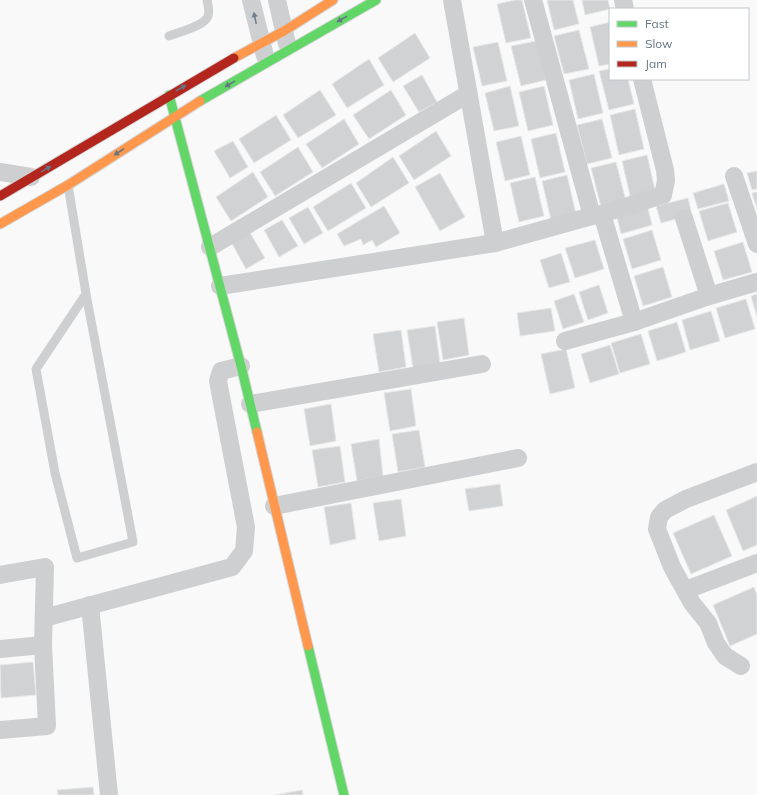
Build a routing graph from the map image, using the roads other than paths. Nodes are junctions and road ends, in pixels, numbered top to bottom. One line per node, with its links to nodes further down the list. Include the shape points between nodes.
1 (207, 0): 9 (lane, via 208,16 203,23)
2 (251, 0): 10 (street, one-way to 2)
3 (277, 0): 8 (street)
4 (333, 0): 8 (street)
5 (376, 0): 11 (street, one-way to 11)
6 (452, 0): 14 (street)
7 (533, 0): 22 (street)
8 (284, 31): 10 (street); 11 (street)
9 (169, 36)
10 (261, 43): 12 (street); 15 (street, one-way to 10)
11 (288, 50): 12 (street)
12 (266, 62): 16 (street, one-way to 16)
13 (642, 80): 22 (street, via 665,170 663,195)
14 (468, 94): 25 (street); 27 (street)
15 (169, 96): 16 (street); 19 (street, one-way to 15)
16 (174, 117): 20 (street, one-way to 20); 27 (street)
17 (0, 172): 19 (street)
18 (734, 176): 26 (street)
19 (32, 177): 21 (street)
20 (68, 185): 24 (street); 30 (lane)
21 (0, 196)
22 (597, 215): 25 (street); 32 (street)
23 (684, 218): 31 (street)
24 (0, 224)
25 (495, 243): 29 (street)
26 (757, 244)
27 (210, 247): 29 (street)
28 (757, 282): 31 (street)
29 (220, 286): 35 (street)
30 (86, 294): 30 (lane, via 36,369 55,473 77,558 133,542)
31 (709, 296): 32 (street)
32 (634, 322): 33 (street)
33 (565, 341)
34 (482, 364): 36 (street)
35 (241, 366): 36 (street); 43 (street, via 220,371 218,382 246,526 244,551 232,567)
36 (250, 404): 39 (street)
37 (518, 458): 39 (street)
38 (757, 472): 42 (street, via 686,499 665,510 658,517 657,529 672,567)
39 (274, 506): 50 (street)
40 (757, 563): 42 (street)
41 (0, 575): 44 (street, via 45,567)
42 (686, 590): 47 (street, via 708,623 716,643 725,656)
43 (90, 605): 44 (street); 49 (street)
44 (44, 618): 45 (street)
45 (43, 645): 46 (street); 48 (street, via 47,726)
46 (0, 649)
47 (741, 666)
48 (0, 730)
49 (109, 795)
50 (344, 795)

